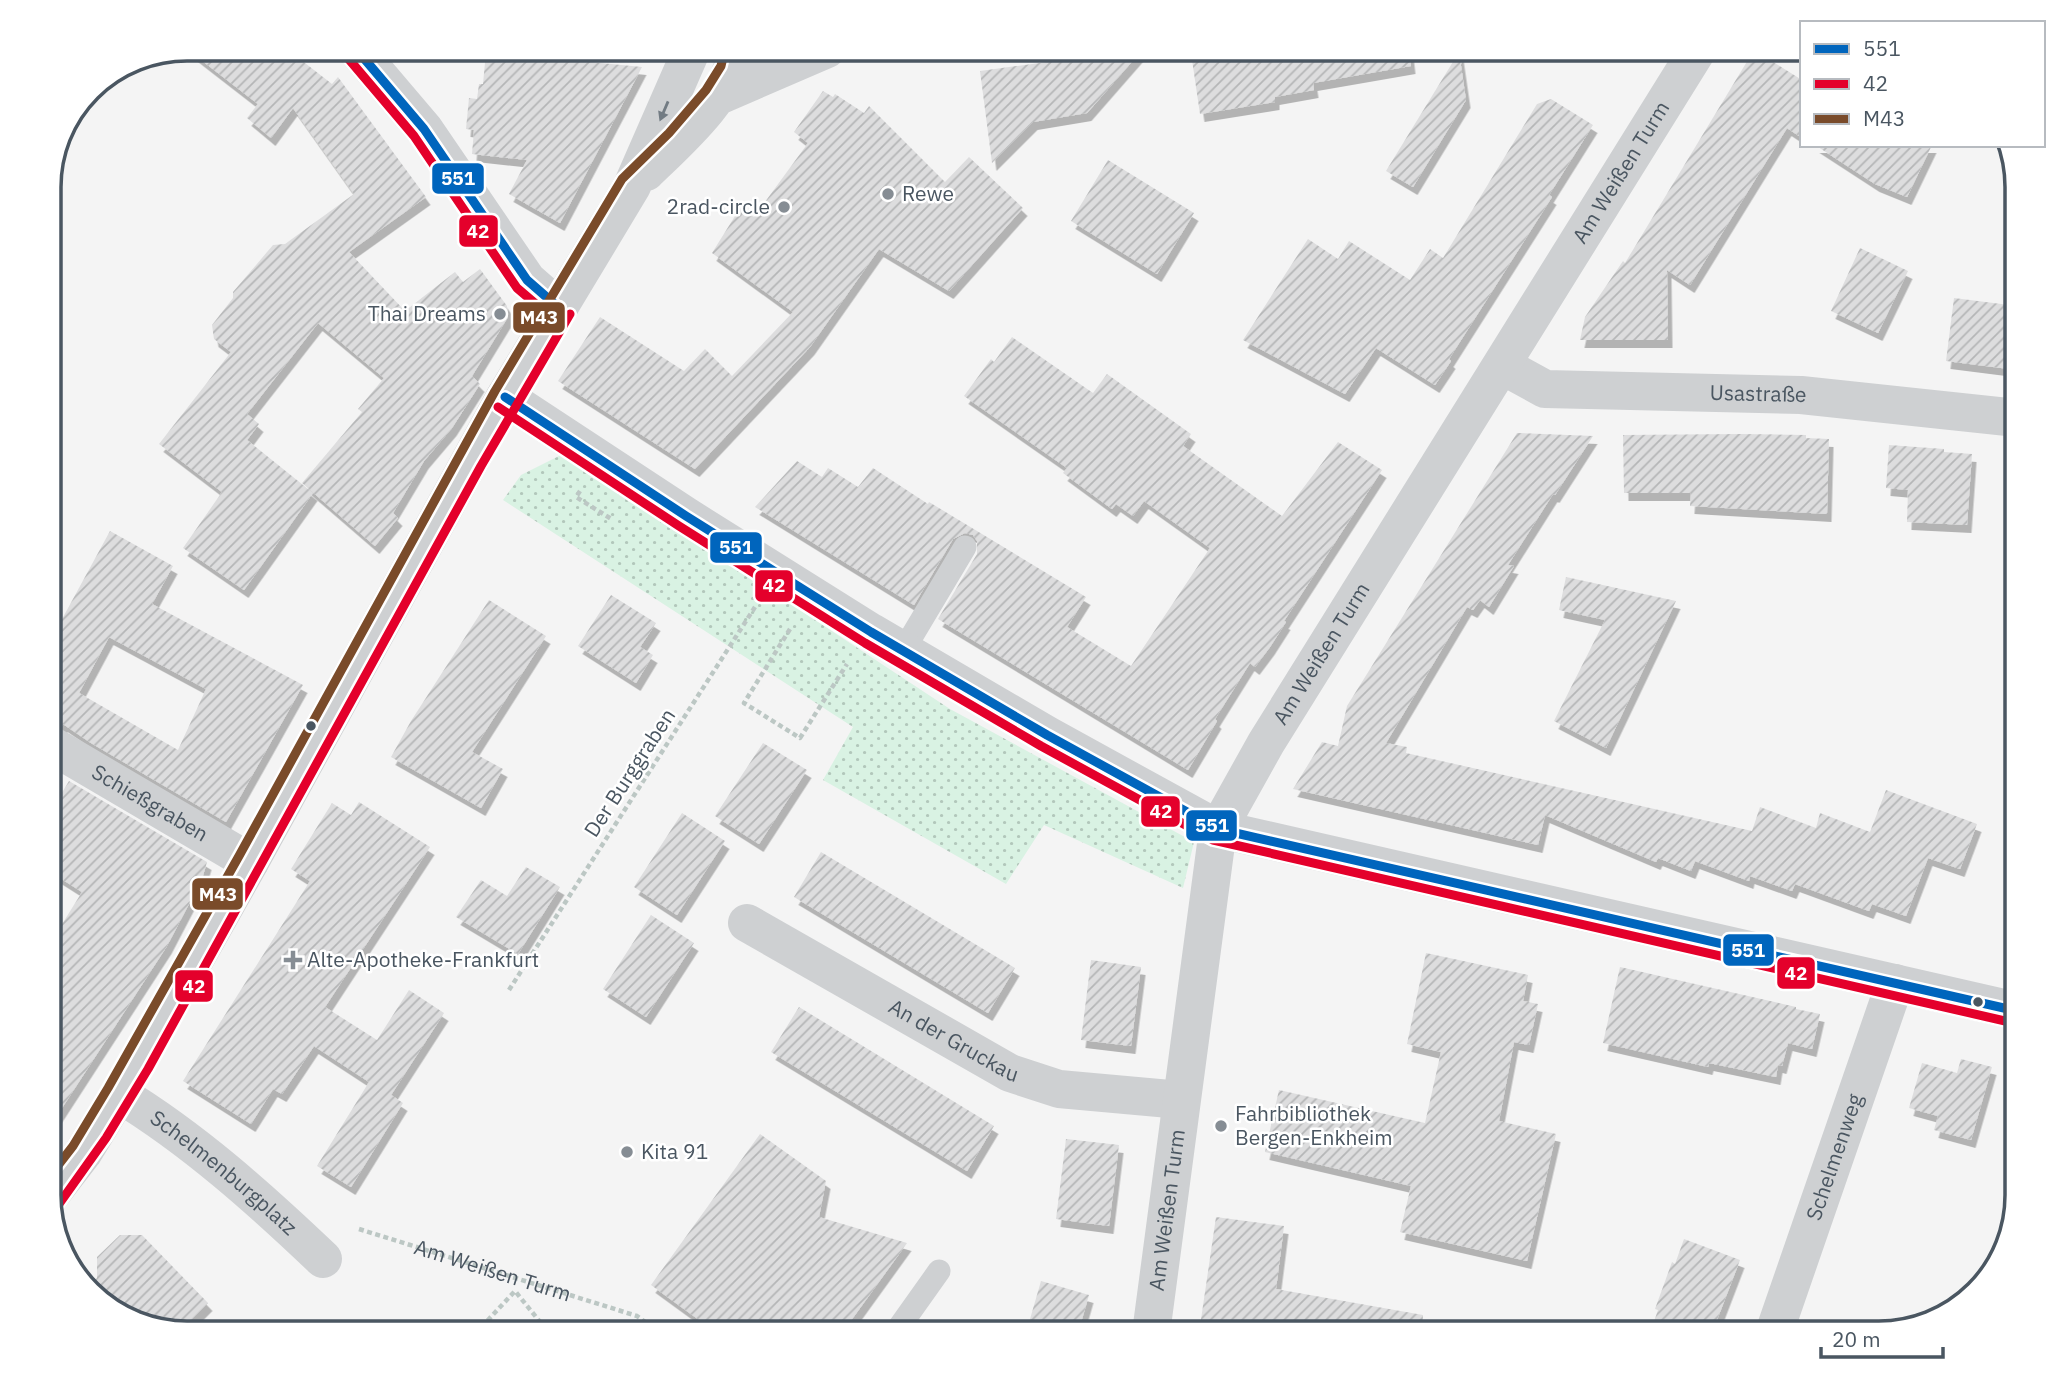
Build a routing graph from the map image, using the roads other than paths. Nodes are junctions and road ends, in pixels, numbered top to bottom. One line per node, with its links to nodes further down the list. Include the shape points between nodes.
1 (366, 61): 8 (street, via 424,129 527,280)
2 (687, 61): 7 (street, one-way to 7)
3 (735, 61): 6 (street)
4 (799, 61): 6 (street)
5 (1691, 61): 9 (street, Am Weißen Turm)
6 (716, 97): 7 (street)
7 (632, 186): 8 (street)
8 (559, 308): 10 (street)
9 (1503, 366): 11 (street, Usastraße, via 1545,389 1801,395); 15 (street, Am Weißen Turm, via 1266,743)
10 (505, 397): 13 (street); 16 (street)
11 (2005, 417)
12 (965, 547): 13 (lane)
13 (903, 650): 15 (street)
14 (62, 752): 16 (street, Schießgraben)
15 (1218, 829): 18 (street); 21 (street, Am Weißen Turm)
16 (250, 862): 20 (street)
17 (747, 923): 21 (street, An der Gruckau, via 1010,1073 1059,1088)
18 (1895, 983): 19 (street); 27 (street, Schelmenweg)
19 (2005, 1009)
20 (119, 1094): 22 (street); 23 (street, Schelmenburgplatz, via 157,1117 250,1192)
21 (1181, 1100): 26 (street, Am Weißen Turm)
22 (62, 1180)
23 (323, 1259)
24 (939, 1271): 25 (lane)
25 (903, 1321)
26 (1153, 1321)
27 (1778, 1321)

